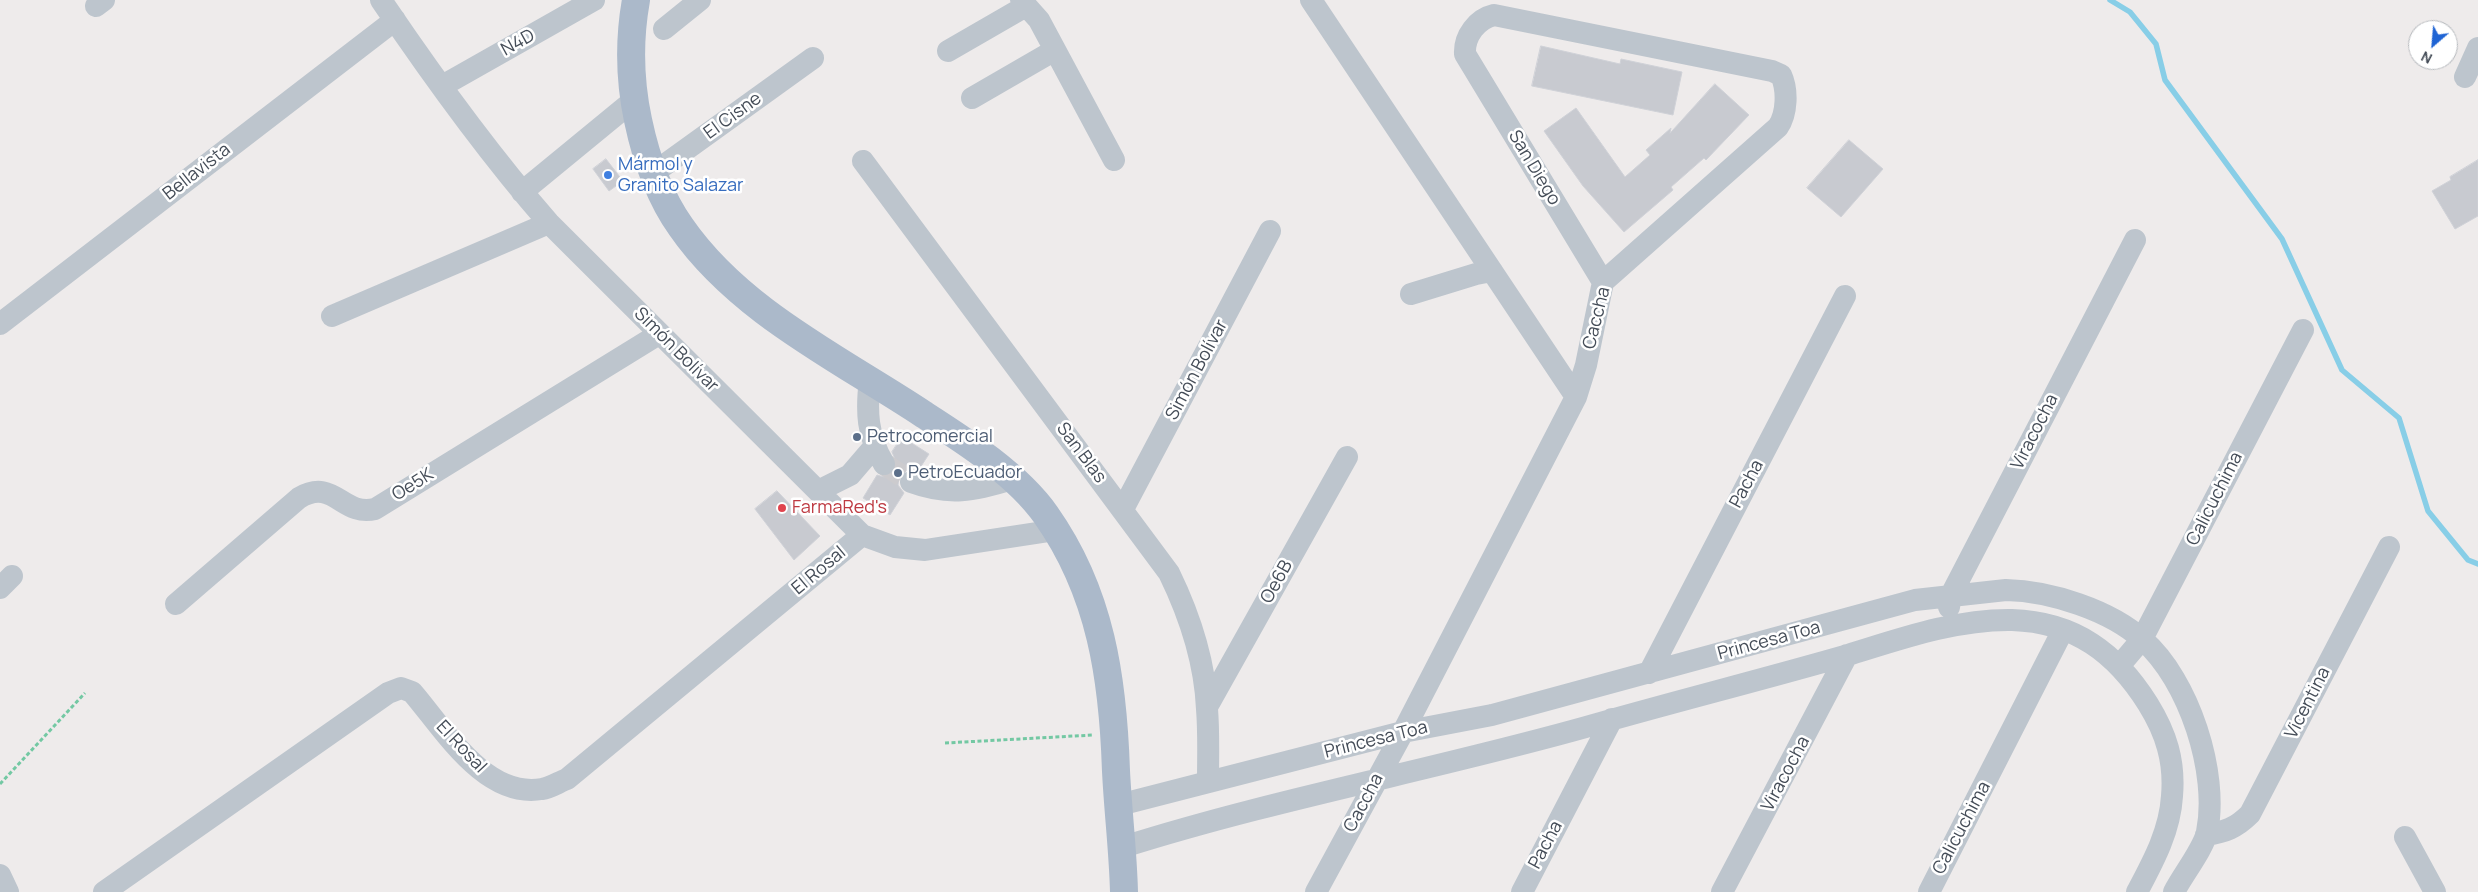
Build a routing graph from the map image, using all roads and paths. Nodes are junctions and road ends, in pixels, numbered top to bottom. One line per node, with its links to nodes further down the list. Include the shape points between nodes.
1 (381, 0): 7 (street, Simón Bolívar)
2 (636, 0): 17 (main road, via 633,17)
3 (700, 0): 8 (street)
4 (1310, 0): 25 (street)
5 (589, 1): 15 (street, N4D)
6 (1024, 3): 10 (street, via 1039,20); 11 (street)
7 (395, 20): 15 (street, Simón Bolívar); 30 (street, Bellavista)
8 (664, 29)
9 (2478, 48): 14 (street)
10 (1055, 50): 16 (street); 18 (street)
11 (948, 51)
12 (1465, 54): 26 (street, San Diego); 26 (street, Caccha, via 1468,38 1478,23 1484,17 1494,15 1780,75 1784,82 1784,113 1778,127)
13 (813, 58): 20 (street, El Cisne)
14 (2465, 77)
15 (442, 86): 21 (street, Simón Bolívar)
16 (972, 98)
17 (634, 100): 20 (main road); 21 (street)
18 (1114, 160)
19 (864, 162): 39 (street, San Blas)
20 (652, 174): 33 (main road, via 681,228 738,289 768,314)
21 (522, 192): 22 (street, Simón Bolívar)
22 (549, 223): 29 (street); 32 (street, Simón Bolívar)
23 (1270, 231): 39 (street, Simón Bolívar)
24 (2135, 240): 43 (street, Viracocha)
25 (1492, 271): 27 (street); 34 (street)
26 (1603, 282): 34 (street, Caccha)
27 (1411, 294)
28 (1846, 296): 50 (street, Pacha)
29 (332, 316)
30 (0, 324)
31 (2303, 330): 47 (street, Calicuchima)
32 (659, 334): 38 (street, Simón Bolívar); 44 (street, Oe5K, via 374,509 364,511 324,492 311,491)
33 (870, 379): 36 (main road, via 948,430); 38 (street, via 869,420 879,456)
34 (1576, 397): 54 (street, Caccha)
35 (1347, 457): 52 (street, Oe6B)
36 (1012, 479): 37 (street, via 981,489 954,492 932,490); 40 (main road, via 1045,513)
37 (911, 482)
38 (818, 491): 41 (street, Simón Bolívar)
39 (1123, 508): 52 (street, San Blas, via 1169,573 1185,606)
40 (1056, 530): 41 (street, Simón Bolívar, via 925,550 895,547); 55 (main road, via 1089,597 1108,664)
41 (862, 535): 66 (street, El Rosal, via 567,779 543,789 519,790 495,781 474,765 412,692 401,688 388,693)
42 (2389, 547): 61 (street, Vicentina, via 2250,814 2227,832)
43 (1951, 595): 45 (street, Viracocha); 47 (street, Princesa Toa, via 2021,590 2060,598 2092,609); 50 (street, Princesa Toa, via 1915,600)
44 (176, 604)
45 (1947, 628): 46 (street, Princesa Toa, via 2013,620); 48 (street, Princesa Toa)
46 (2063, 630): 49 (street, Princesa Toa, via 2084,638); 71 (street, Calicuchima)
47 (2142, 639): 49 (street, Calicuchima); 61 (street, Princesa Toa, via 2174,679 2193,719 2209,788)
48 (1848, 655): 53 (street, Princesa Toa); 70 (street, Viracocha)
49 (2120, 665): 72 (street, Princesa Toa, via 2162,727 2171,754 2169,813 2157,854)
50 (1649, 673): 54 (street, Princesa Toa, via 1492,715)
51 (85, 693): 59 (path)
52 (1208, 707): 58 (street, San Blas)
53 (1612, 719): 57 (street, Princesa Toa); 69 (street, Pacha)
54 (1403, 732): 57 (street, Caccha); 58 (street, Princesa Toa)
55 (1116, 734): 56 (path); 60 (main road)
56 (945, 743)
57 (1376, 780): 63 (street, Princesa Toa, via 1205,821); 68 (street, Caccha)
58 (1208, 782): 60 (street, Princesa Toa)
59 (0, 784)
60 (1119, 805): 63 (main road)
61 (2206, 835): 73 (street, Princesa Toa)
62 (2405, 837): 74 (street)
63 (1123, 846): 67 (main road)
64 (0, 875): 65 (street)
65 (8, 892)
66 (104, 892)
67 (1124, 892)
68 (1316, 892)
69 (1522, 892)
70 (1722, 892)
71 (1929, 892)
72 (2137, 892)
73 (2174, 892)
74 (2435, 892)

